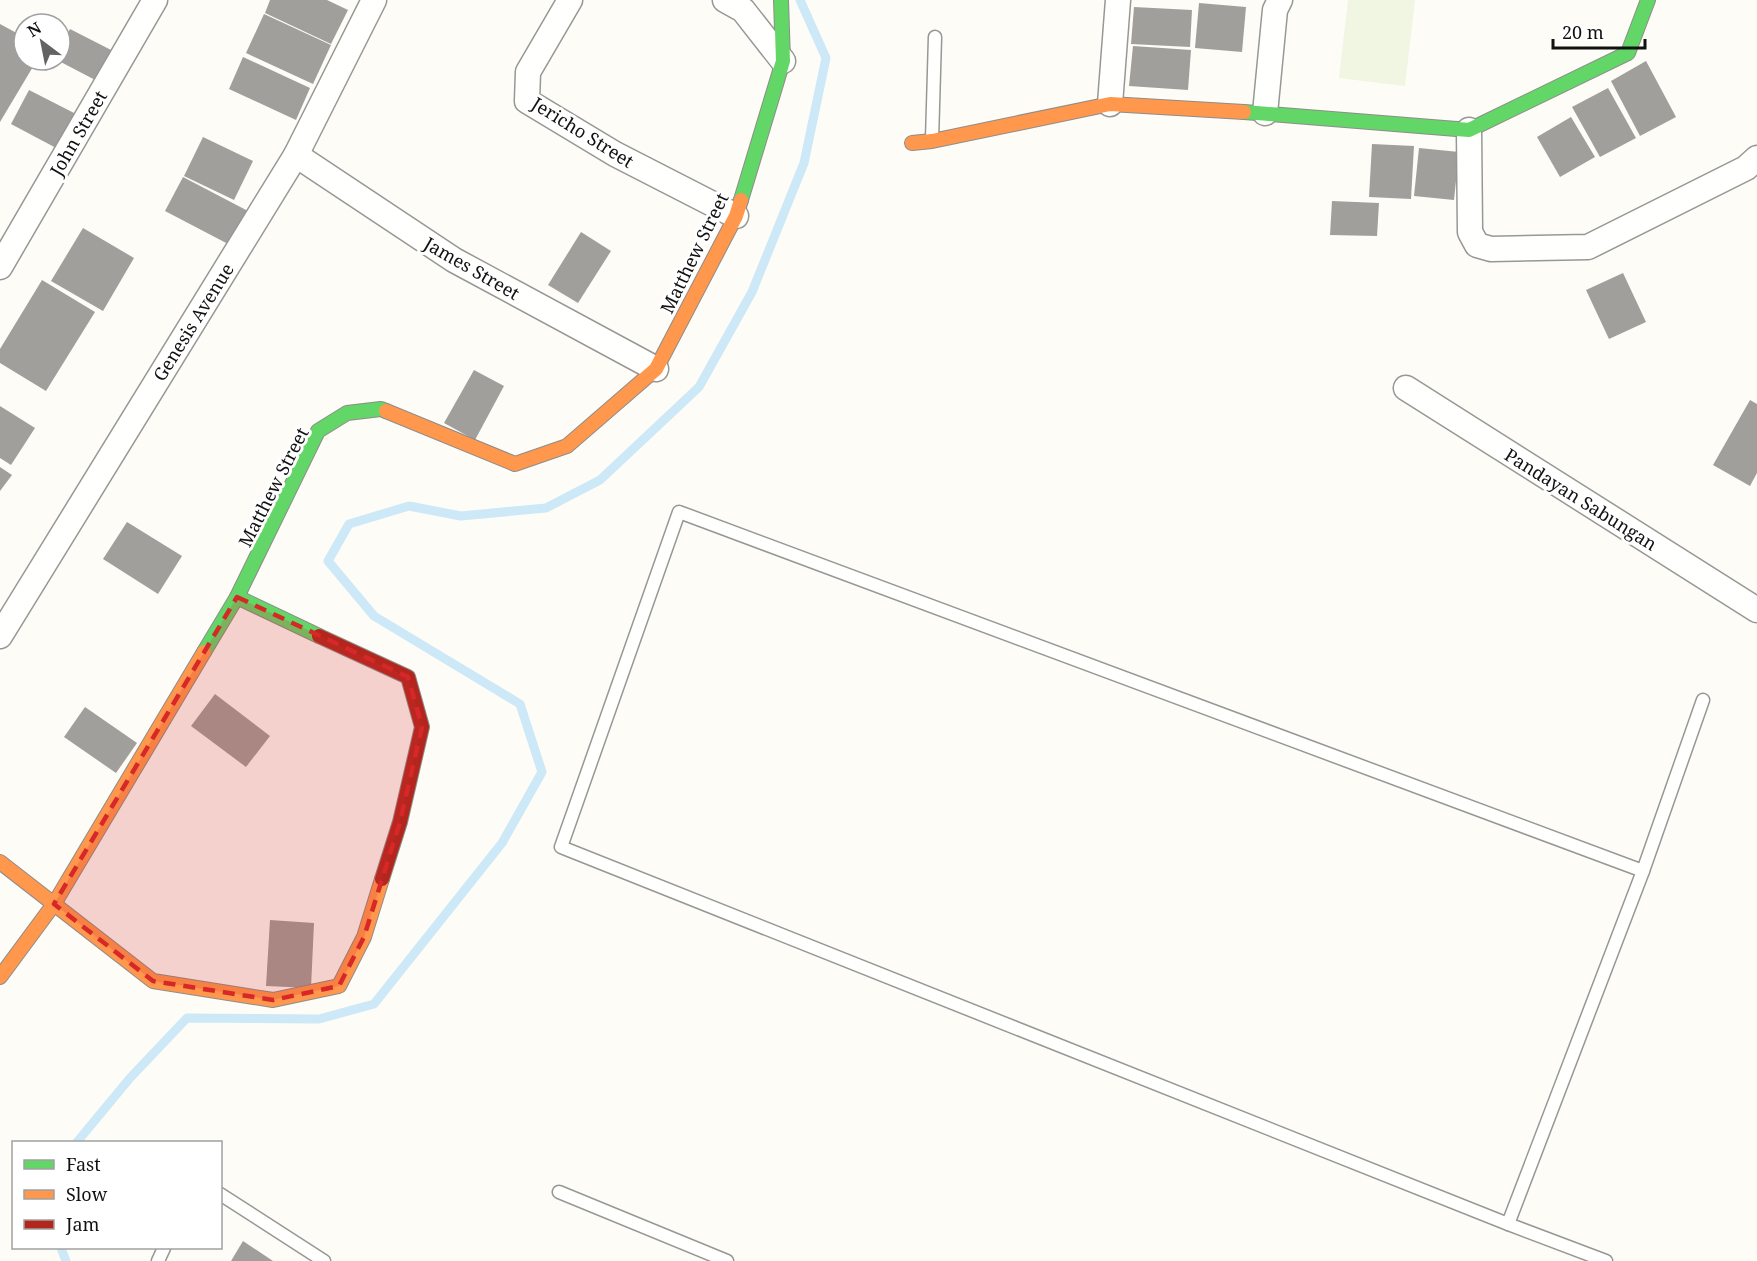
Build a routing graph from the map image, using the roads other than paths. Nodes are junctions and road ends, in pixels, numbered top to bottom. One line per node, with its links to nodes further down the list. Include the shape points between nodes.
1 (155, 0): 19 (street, John Street)
2 (374, 0): 16 (street, Genesis Avenue)
3 (570, 0): 18 (street, Jericho Street, via 528,72 527,101 615,154)
4 (725, 0): 10 (street, via 743,10)
5 (781, 0): 10 (street, Matthew Street)
6 (1118, 0): 11 (street)
7 (1280, 0): 12 (street, via 1275,10)
8 (1648, 0): 13 (street, via 1628,53)
9 (935, 37): 14 (lane)
10 (783, 61): 18 (street, Matthew Street)
11 (1110, 104): 12 (street); 14 (street)
12 (1265, 113): 13 (street)
13 (1469, 130): 17 (street, via 1470,232 1477,245 1491,249 1588,247 1746,168)
14 (932, 141): 15 (street)
15 (912, 143)
16 (296, 154): 20 (street, James Street, via 454,260); 24 (street, Genesis Avenue)
17 (1757, 158)
18 (736, 216): 20 (street, Matthew Street)
19 (0, 267)
20 (656, 369): 22 (street, Matthew Street, via 567,446 515,464 381,409 347,413 318,431)
21 (1406, 388): 23 (street, Pandayan Sabungan)
22 (237, 597): 28 (street, Matthew Street); 28 (street, via 408,677 422,727 400,822 364,937 339,986 273,1000 153,981)
23 (1757, 610)
24 (0, 636)
25 (1703, 699): 27 (lane)
26 (0, 862): 28 (street)
27 (1643, 871): 32 (lane); 32 (lane, via 679,512 561,847)
28 (54, 904): 29 (street, Matthew Street)
29 (0, 977)
30 (559, 1192): 34 (lane)
31 (222, 1195): 33 (lane)
32 (1508, 1224): 35 (lane)
33 (324, 1261)
34 (727, 1261)
35 (1606, 1261)

